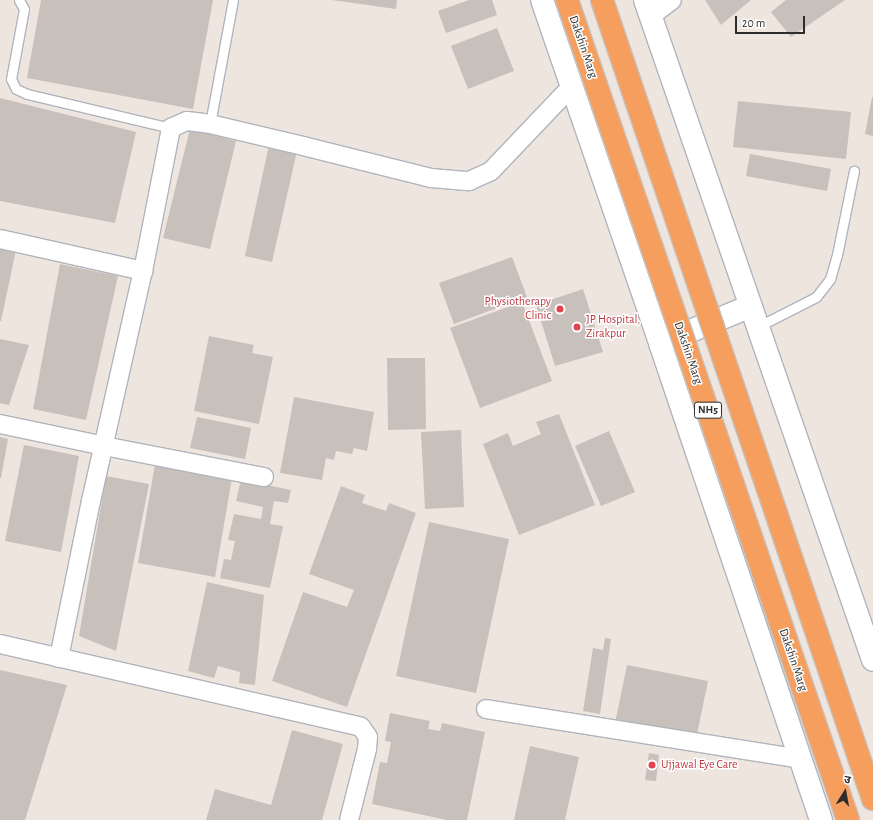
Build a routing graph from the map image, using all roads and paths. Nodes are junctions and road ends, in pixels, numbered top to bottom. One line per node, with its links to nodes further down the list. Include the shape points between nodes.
1 (19, 0): 7 (lane)
2 (233, 0): 10 (lane)
3 (542, 0): 9 (street, Dakshin Marg / NH5)
4 (567, 0): 29 (highway, Dakshin Marg / NH5, bridge)
5 (602, 0): 26 (highway, NH5, bridge)
6 (672, 0): 8 (street)
7 (25, 4): 11 (lane, via 11,79 16,89 27,94)
8 (648, 8): 15 (street)
9 (572, 86): 10 (street, via 491,171 470,181 431,178); 17 (street, Dakshin Marg / NH5)
10 (210, 124): 11 (street, via 187,121)
11 (171, 128): 14 (street)
12 (854, 171): 16 (lane, via 830,279 816,297)
13 (0, 240): 14 (street)
14 (144, 271): 19 (street)
15 (751, 306): 16 (street); 17 (street)
16 (758, 326): 23 (street)
17 (660, 343): 25 (street, Dakshin Marg / NH5)
18 (0, 424): 19 (street)
19 (104, 446): 20 (street); 22 (street)
20 (264, 477)
21 (0, 644): 22 (street)
22 (59, 658): 27 (street, via 361,727 368,737 367,749)
23 (873, 660)
24 (486, 709): 25 (street)
25 (801, 759): 28 (street, Dakshin Marg / NH5)
26 (873, 799)
27 (349, 820)
28 (821, 820)
29 (848, 820)

